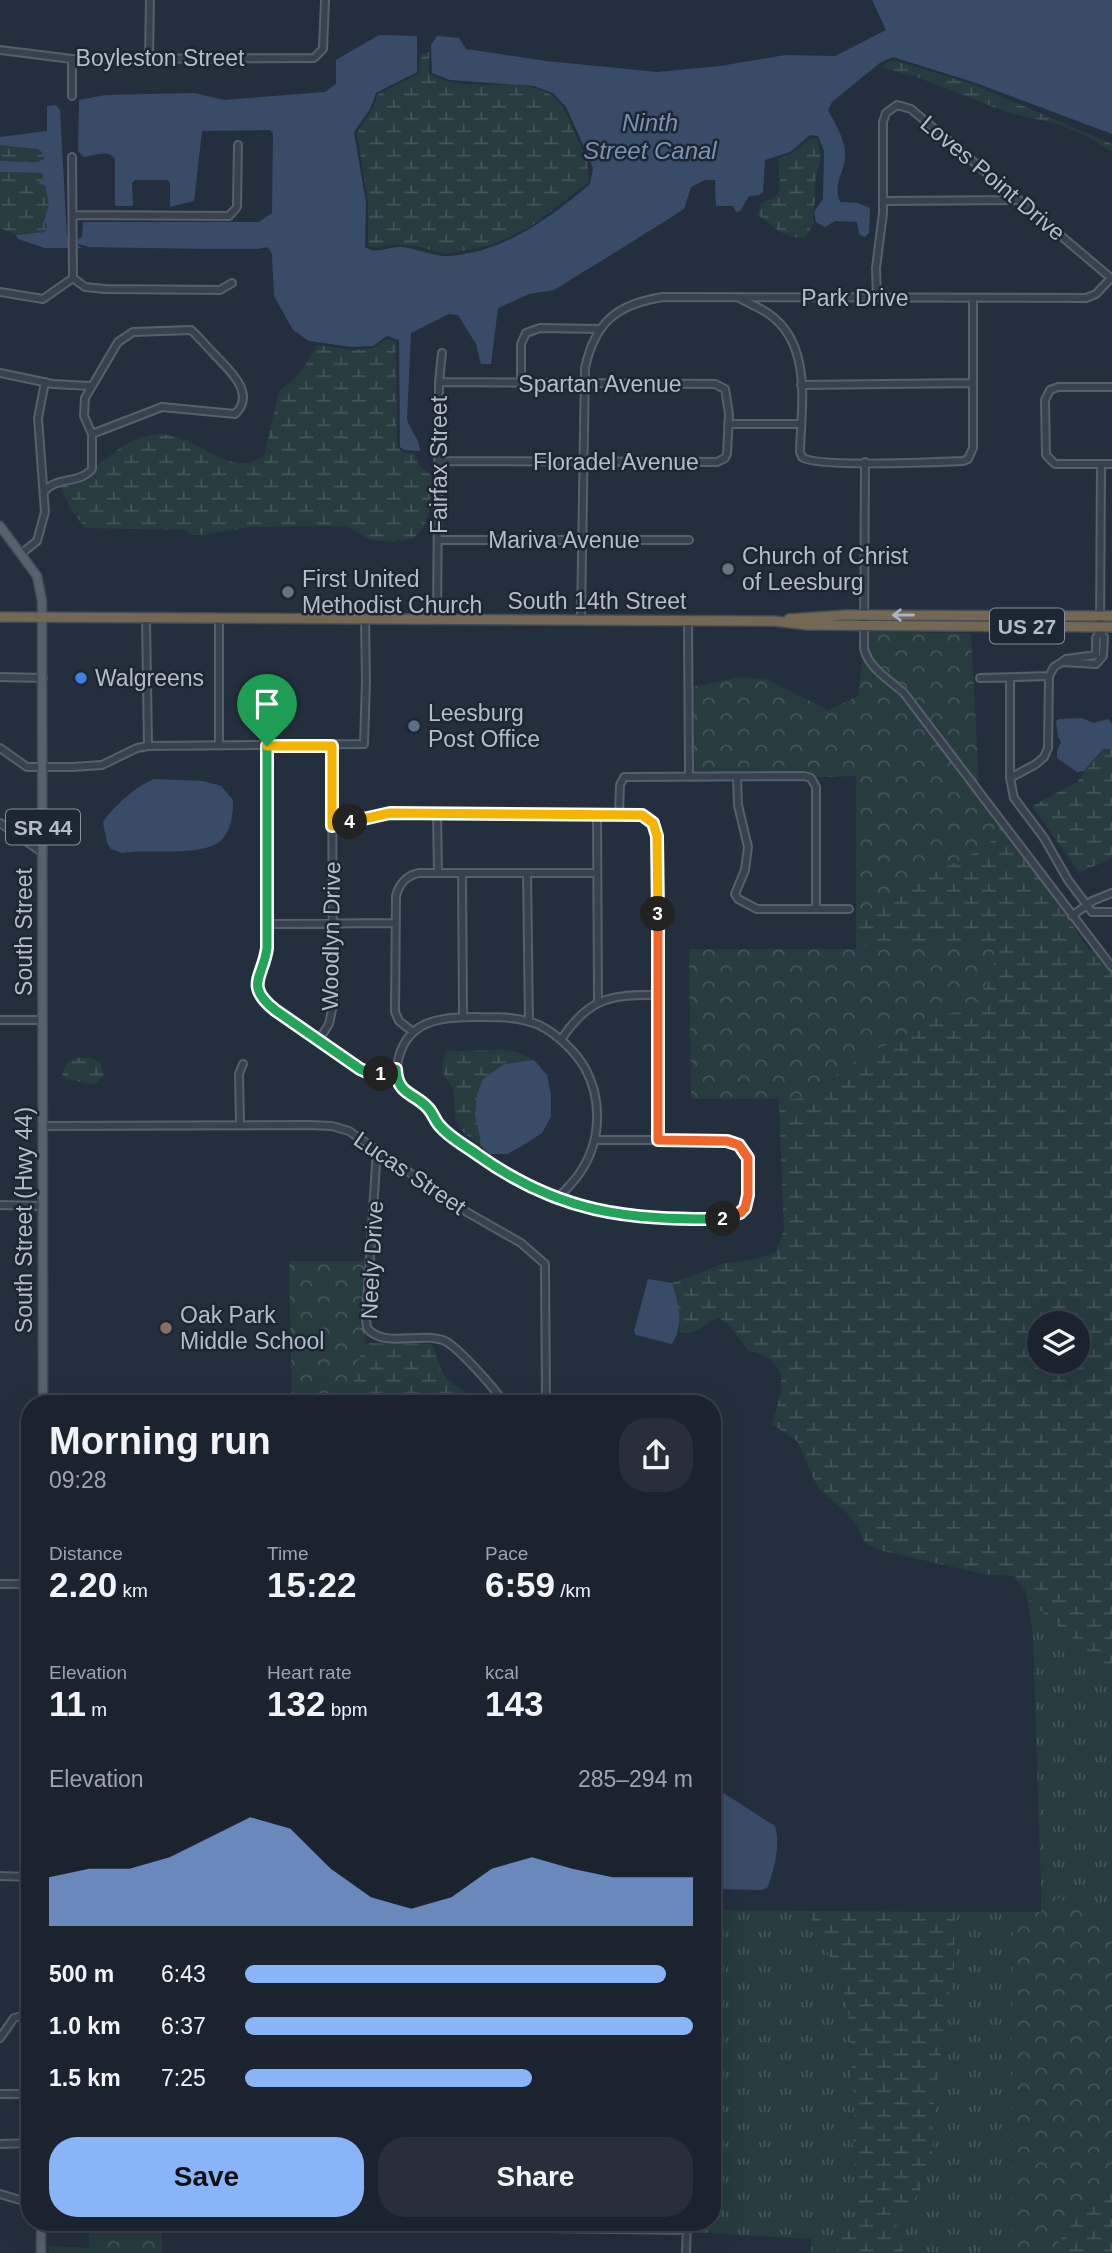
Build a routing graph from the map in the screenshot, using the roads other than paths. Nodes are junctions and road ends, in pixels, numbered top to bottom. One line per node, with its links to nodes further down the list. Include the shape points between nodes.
1 (150, 0): 4 (street)
2 (325, 0): 4 (street, Boyleston Street, via 323,49 314,58)
3 (0, 50): 5 (street, Boyleston Street)
4 (149, 58): 5 (street, Boyleston Street)
5 (72, 59): 6 (street)
6 (72, 96)
7 (238, 145): 11 (street, via 237,207 229,216)
8 (72, 157): 11 (street)
9 (1019, 200): 10 (street); 10 (street, Loves Point Drive, via 901,104 884,116); 13 (street, Loves Point Drive)
10 (883, 201): 17 (street, Loves Point Drive)
11 (74, 215): 12 (street)
12 (73, 278): 14 (street, via 85,288 105,289 220,289); 15 (street, via 43,299)
13 (1111, 278): 18 (street, Park Drive, via 1086,298)
14 (232, 283)
15 (0, 292)
16 (738, 297): 17 (street, Park Drive); 19 (street, Park Drive, via 643,301 617,311); 27 (street, via 769,314 783,328 799,358)
17 (877, 298): 18 (street, Park Drive)
18 (973, 298): 24 (street)
19 (600, 329): 25 (street, via 530,331 521,344); 26 (street, via 587,358)
20 (442, 353): 23 (street, Fairfax Street)
21 (0, 373): 22 (street)
22 (45, 382): 28 (street); 38 (street, via 38,408)
23 (439, 382): 25 (street, Spartan Avenue); 33 (street, Fairfax Street)
24 (972, 383): 27 (street); 35 (street, via 973,448 968,459)
25 (521, 384): 26 (street, Spartan Avenue)
26 (584, 384): 30 (street, Spartan Avenue, via 719,385 727,395); 34 (street)
27 (802, 385): 31 (street)
28 (90, 386): 32 (street, via 84,416); 32 (street, via 118,342 129,333 188,329 230,370 242,390 241,406 235,414 162,407)
29 (1112, 387): 37 (street, via 1058,387 1050,390 1045,400 1048,459 1055,464)
30 (728, 424): 31 (street); 34 (street, Floradel Avenue, via 727,454 717,462)
31 (801, 424): 35 (street, via 800,452 805,460)
32 (92, 434): 38 (street, via 90,472)
33 (440, 461): 34 (street, Floradel Avenue); 40 (street, Fairfax Street)
34 (584, 462): 42 (street)
35 (865, 463): 44 (street)
36 (1112, 464): 37 (street)
37 (1101, 465): 45 (street)
38 (45, 491): 43 (street, via 40,536)
39 (0, 526): 43 (main road, SR 44)
40 (439, 540): 42 (street, Mariva Avenue); 52 (street, Fairfax Street)
41 (689, 540): 42 (street, Mariva Avenue)
42 (583, 541): 53 (street)
43 (22, 553): 48 (main road, SR 44, via 40,584)
44 (864, 615): 45 (highway, South 14th Street / US 27, one-way to 44); 55 (highway, South 14th Street / US 27); 56 (street)
45 (1100, 616): 46 (highway, South 14th Street / US 27); 58 (street)
46 (1112, 616)
47 (0, 617): 48 (highway, South 14th Street / US 27)
48 (43, 618): 49 (highway, South 14th Street / US 27); 64 (main road, South Street / SR 44)
49 (146, 618): 50 (highway, South 14th Street / US 27); 67 (street)
50 (219, 618): 51 (highway, South 14th Street / US 27); 68 (street)
51 (365, 619): 52 (highway, South 14th Street / US 27); 70 (street, via 363,744)
52 (437, 620): 53 (highway, South 14th Street / US 27)
53 (581, 621): 54 (highway, South 14th Street / US 27)
54 (688, 621): 55 (highway, South 14th Street / US 27); 73 (street)
55 (774, 621): 56 (highway, South 14th Street / US 27)
56 (864, 625): 58 (highway, South 14th Street / US 27); 92 (street, via 865,654 871,665 904,693)
57 (1112, 627): 58 (highway, South 14th Street / US 27)
58 (1099, 629): 59 (street); 61 (street, via 1104,638 1103,656)
59 (1096, 654): 60 (street); 61 (street)
60 (1062, 662): 61 (street); 62 (street)
61 (1096, 664)
62 (1049, 676): 66 (street); 75 (street, via 1048,748 1036,764)
63 (0, 677): 64 (street)
64 (43, 678): 72 (main road, South Street / SR 44)
65 (980, 678): 66 (street)
66 (1010, 678): 75 (street)
67 (148, 746): 68 (street); 72 (street, via 102,765)
68 (219, 746): 69 (street)
69 (267, 746): 70 (street); 95 (street)
70 (332, 746): 80 (street, Woodlyn Drive)
71 (0, 748): 72 (street, via 27,766)
72 (43, 767): 81 (main road, South Street / SR 44)
73 (689, 776): 74 (street); 78 (street, via 625,777 620,785)
74 (737, 777): 88 (street, via 804,776 813,780); 88 (street, via 748,847 735,894 757,909)
75 (1010, 778): 87 (street, via 1014,799)
76 (437, 813): 77 (street); 80 (street, via 390,813); 82 (street)
77 (597, 814): 78 (street); 85 (street)
78 (619, 814): 98 (street, via 648,818 657,836)
79 (0, 823): 81 (street)
80 (332, 826): 93 (street, Woodlyn Drive)
81 (43, 853): 102 (main road, South Street / SR 44)
82 (438, 873): 83 (street); 94 (street, via 413,874 402,882)
83 (462, 873): 84 (street); 100 (street)
84 (527, 873): 85 (street); 103 (street)
85 (597, 873): 99 (street)
86 (1112, 894): 87 (street)
87 (1087, 905): 90 (street); 92 (street)
88 (816, 909): 89 (street)
89 (849, 909)
90 (1092, 912): 91 (street); 96 (street)
91 (1112, 912)
92 (1072, 916): 96 (street)
93 (332, 923): 94 (street); 95 (street); 106 (street, Woodlyn Drive, via 333,1004 329,1024)
94 (395, 923): 104 (street, via 396,1012 399,1021)
95 (267, 924): 106 (street, via 266,959 258,976 258,992)
96 (1079, 924): 97 (street)
97 (1112, 967)
98 (658, 995): 99 (street); 113 (street)
99 (598, 1001): 107 (street)
100 (463, 1016): 103 (street); 104 (street, via 432,1021)
101 (0, 1020): 102 (street)
102 (43, 1020): 105 (main road, South Street / SR 44)
103 (529, 1022): 107 (street)
104 (413, 1032): 109 (street, via 403,1045)
105 (43, 1035): 111 (main road, South Street (Hwy 44) / SR 44)
106 (318, 1040): 109 (street, via 367,1072)
107 (561, 1040): 112 (street, via 580,1060 592,1084 597,1110)
108 (243, 1064): 110 (street)
109 (396, 1069): 115 (street, via 402,1087 428,1107 440,1127 497,1168)
110 (240, 1124): 111 (street, Lucas Street); 114 (street, Lucas Street, via 332,1126)
111 (43, 1126): 117 (main road, South Street (Hwy 44) / SR 44)
112 (595, 1140): 113 (street); 115 (street, via 578,1177)
113 (658, 1140): 115 (street, via 739,1145 748,1158 748,1195 743,1210 722,1219 645,1218)
114 (377, 1149): 119 (street, Neely Drive, via 367,1328 378,1337 430,1337 449,1343); 120 (street, Lucas Street, via 465,1211 521,1243 545,1264)
115 (558, 1198)
116 (0, 1205): 117 (street)
117 (43, 1206): 118 (main road, South Street (Hwy 44) / SR 44)
118 (43, 1395)
119 (497, 1395)
120 (546, 1395)
121 (0, 1584): 122 (street)
122 (21, 1584)
123 (0, 1876): 124 (street)
124 (21, 1877)
125 (21, 2016): 126 (street, via 14,2018)
126 (0, 2038)
127 (0, 2094): 128 (street)
128 (21, 2094)
129 (21, 2143): 130 (street)
130 (0, 2144)
131 (0, 2194): 132 (street)
132 (21, 2200)
133 (41, 2231): 135 (main road)
134 (687, 2231): 136 (street)
135 (41, 2253)
136 (686, 2253)

